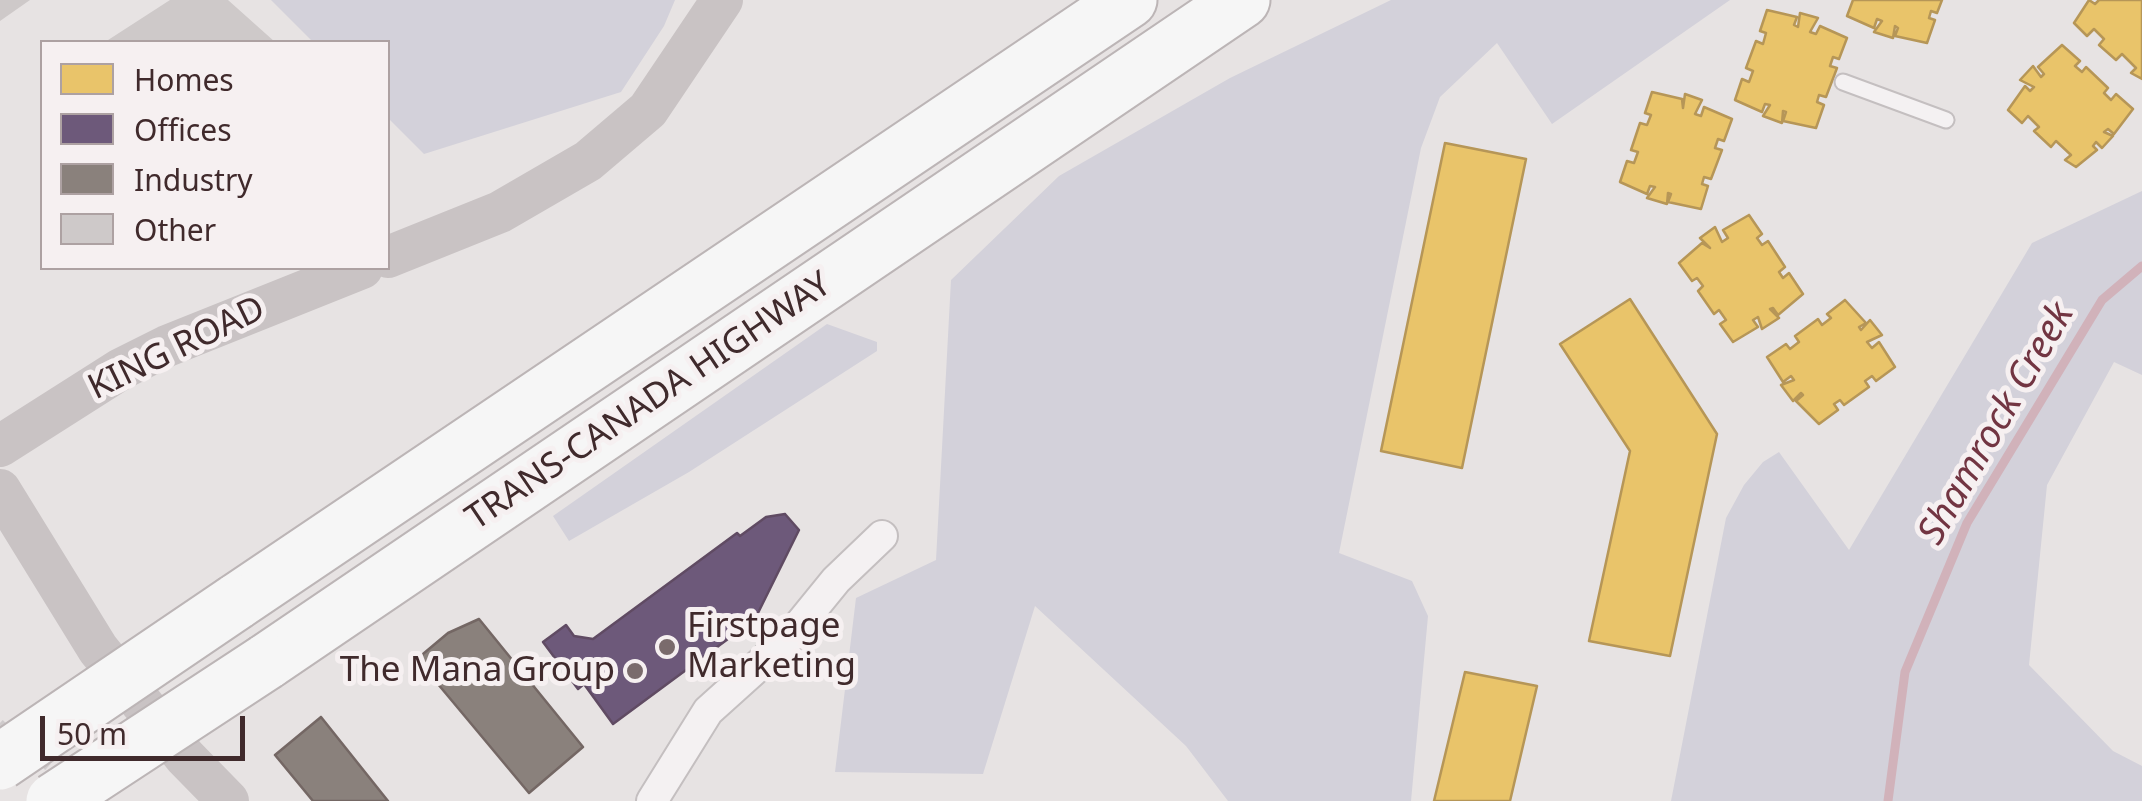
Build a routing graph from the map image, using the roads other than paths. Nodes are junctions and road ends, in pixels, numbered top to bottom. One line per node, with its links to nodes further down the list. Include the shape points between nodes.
1 (722, 0): 6 (street, via 648,110 588,161 500,212)
2 (1129, 0): 11 (highway, TRANS-CANADA HIGHWAY, bridge)
3 (1242, 0): 12 (highway, TRANS-CANADA HIGHWAY, bridge)
4 (1843, 82): 5 (lane)
5 (1946, 120)
6 (390, 256)
7 (357, 270): 8 (street, KING ROAD, via 167,346)
8 (0, 446)
9 (0, 490): 13 (street, via 98,648)
10 (882, 536): 14 (street, via 788,640 708,712)
11 (0, 762)
12 (54, 801)
13 (228, 801)
14 (652, 801)

